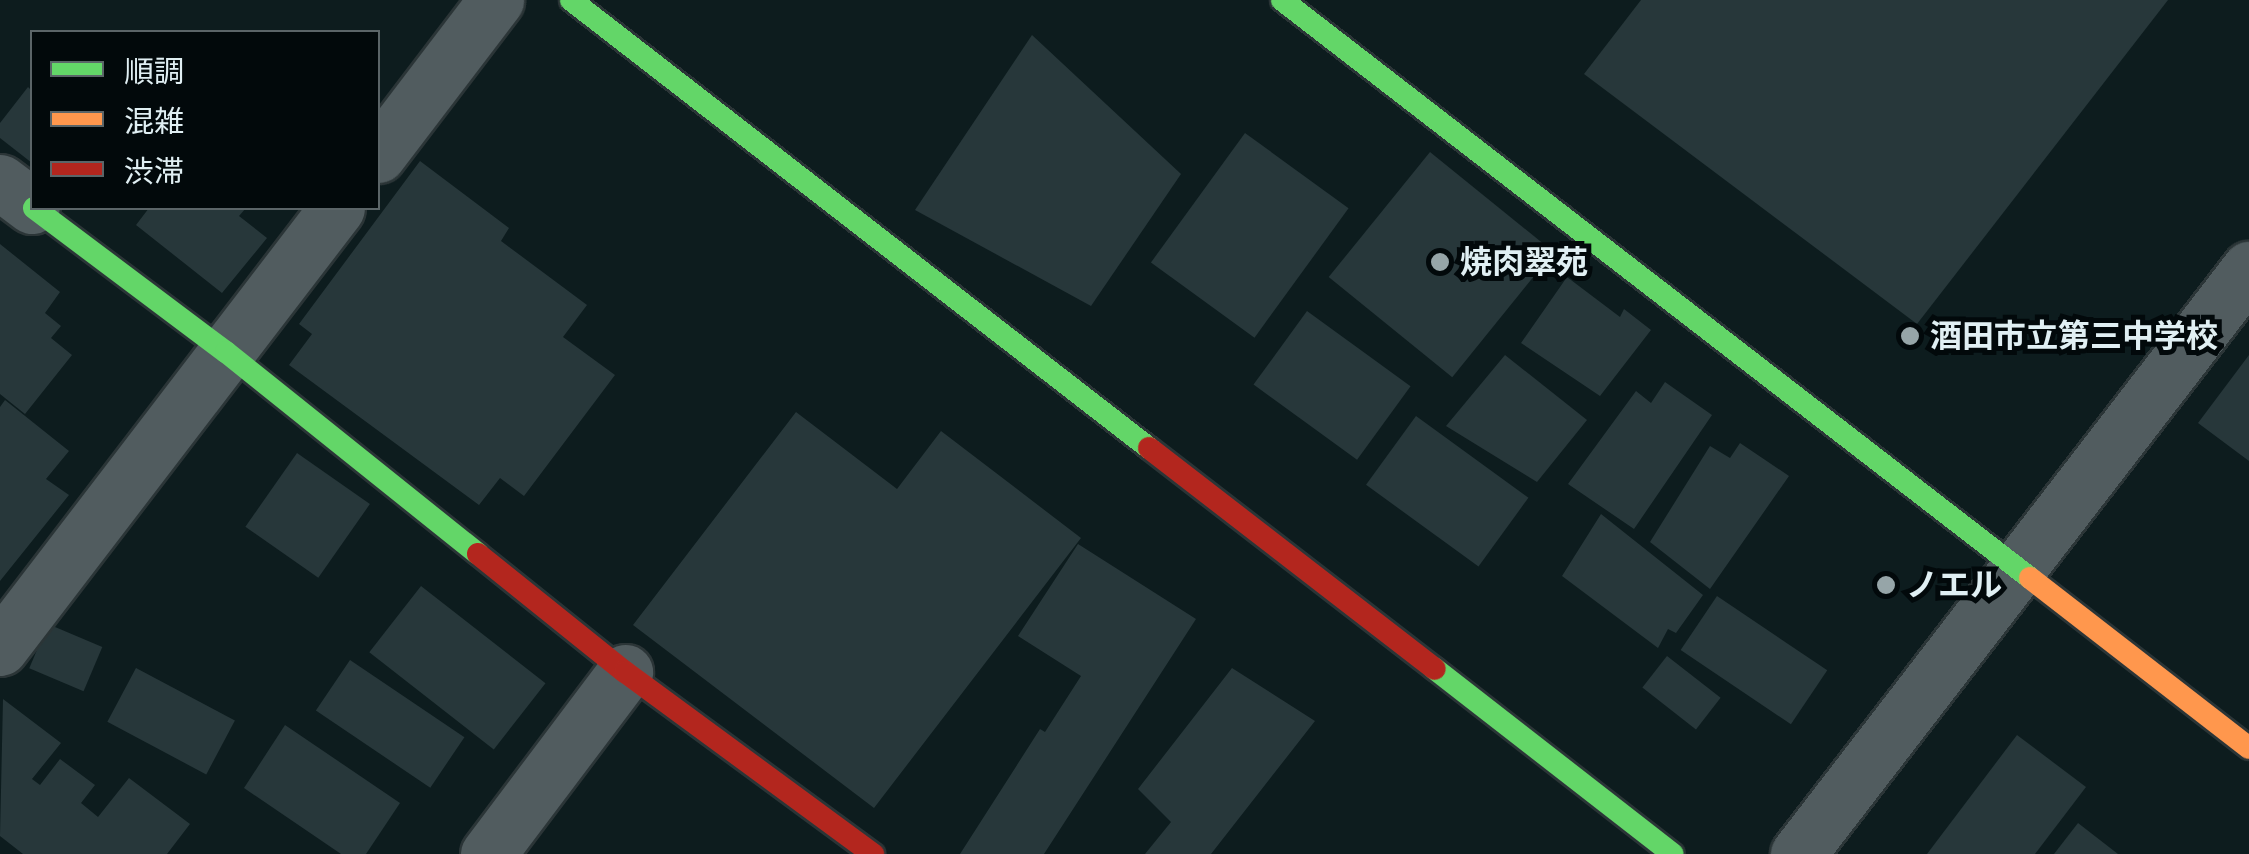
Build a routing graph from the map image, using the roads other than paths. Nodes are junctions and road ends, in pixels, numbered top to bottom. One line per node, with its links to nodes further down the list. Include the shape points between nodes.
1 (496, 0): 4 (street)
2 (571, 0): 17 (street)
3 (1282, 0): 11 (street)
4 (380, 152)
5 (0, 182): 6 (street)
6 (30, 205)
7 (37, 210): 10 (street)
8 (335, 210): 10 (street)
9 (2249, 270): 11 (street)
10 (226, 352): 12 (street); 13 (street)
11 (2018, 569): 14 (street); 18 (street)
12 (0, 648)
13 (624, 672): 15 (street); 16 (street)
14 (2249, 748)
15 (488, 854)
16 (873, 854)
17 (1672, 854)
18 (1798, 854)

